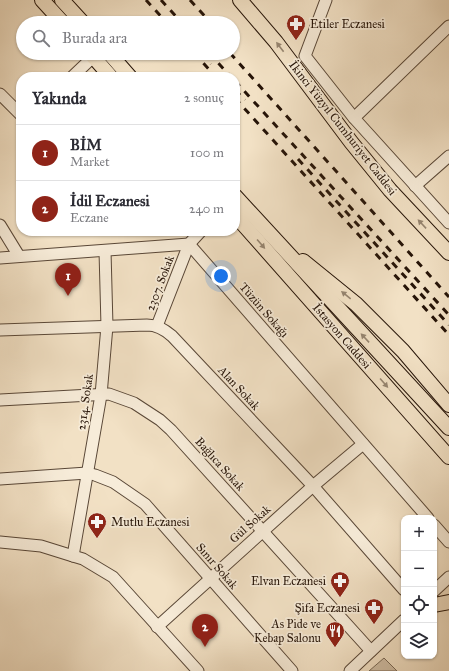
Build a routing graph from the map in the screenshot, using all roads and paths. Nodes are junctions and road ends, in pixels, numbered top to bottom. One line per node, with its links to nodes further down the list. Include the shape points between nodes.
1 (42, 0): 5 (main road)
2 (62, 0): 6 (main road)
3 (240, 0): 27 (main road, İkinci Yüzyıl Cumhuriyet Caddesi, one-way to 3, via 390,190 276,42)
4 (326, 0): 16 (street, via 305,56)
5 (57, 16)
6 (77, 16)
7 (449, 26): 16 (street)
8 (87, 60): 11 (street)
9 (96, 60): 12 (main road)
10 (115, 60): 13 (main road)
11 (77, 72)
12 (107, 72)
13 (126, 72)
14 (0, 94): 15 (street)
15 (16, 110)
16 (354, 118): 18 (street)
17 (449, 156): 18 (street)
18 (415, 186): 21 (street)
19 (240, 202): 23 (main road, İstasyon Caddesi)
20 (240, 221): 38 (main road, İstasyon Caddesi, one-way to 38)
21 (449, 223)
22 (0, 225): 28 (street)
23 (267, 232): 35 (main road, one-way to 23, via 403,351 356,304); 36 (main road, İstasyon Caddesi, one-way to 23)
24 (196, 236): 25 (street, 2307. Sokak)
25 (189, 244): 26 (street); 31 (street, 2307. Sokak); 37 (street, Tüzün Sokağı)
26 (105, 251): 28 (street); 30 (street, 2314. Sokak)
27 (449, 253)
28 (19, 256): 29 (street)
29 (0, 258)
30 (106, 326): 31 (street); 32 (street); 33 (street, 2314. Sokak)
31 (157, 326): 41 (street, Alan Sokak, via 172,336)
32 (0, 330)
33 (101, 394): 34 (street, Bağlıca Sokak); 39 (street, 2314. Sokak); 44 (street, Bağlıca Sokak, via 126,399 160,420)
34 (0, 400)
35 (449, 405)
36 (449, 428)
37 (364, 444): 41 (street, Gül Sokak); 42 (street, Tüzün Sokağı)
38 (449, 458)
39 (87, 473): 40 (street, Sınır Sokak); 47 (street, 2314. Sokak); 49 (street, Sınır Sokak, via 113,482 145,504)
40 (0, 479)
41 (313, 486): 44 (street, Gül Sokak); 50 (street, Alan Sokak)
42 (425, 515)
43 (437, 528): 46 (street)
44 (262, 531): 49 (street, Gül Sokak); 56 (street, Bağlıca Sokak)
45 (0, 542): 47 (street, via 40,546)
46 (449, 542)
47 (73, 556): 55 (street, via 83,559 112,577)
48 (449, 577): 51 (street)
49 (210, 578): 55 (street, Gül Sokak); 58 (street, Sınır Sokak)
50 (401, 587)
51 (437, 588)
52 (449, 602): 53 (main road)
53 (437, 604)
54 (401, 623): 56 (street)
55 (157, 627): 57 (street)
56 (371, 651): 59 (street)
57 (198, 671)
58 (292, 671)
59 (350, 671)

